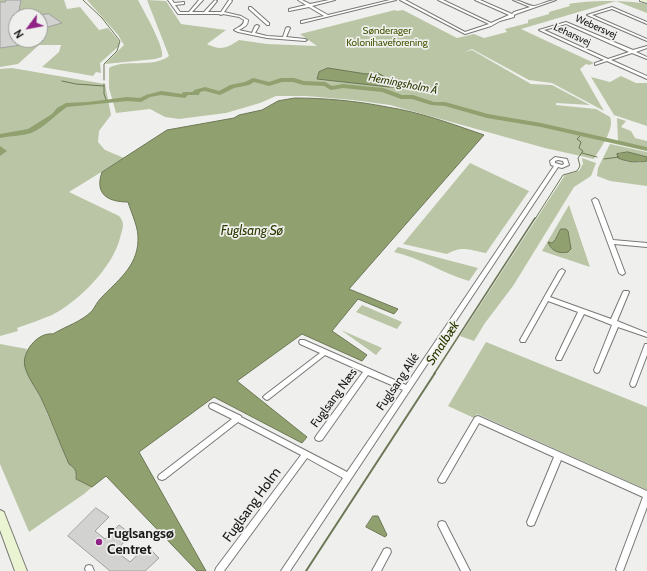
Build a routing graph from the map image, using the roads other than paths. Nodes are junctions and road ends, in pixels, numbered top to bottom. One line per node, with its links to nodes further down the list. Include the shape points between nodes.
1 (170, 0): 17 (street)
2 (201, 0): 27 (street)
3 (215, 0): 25 (street)
4 (300, 0): 19 (street)
5 (333, 0): 19 (street)
6 (394, 0): 14 (street)
7 (402, 0): 35 (street, via 465,32)
8 (440, 0): 35 (street)
9 (477, 0): 31 (street)
10 (515, 0): 20 (street)
11 (554, 0): 20 (street)
12 (642, 0): 16 (street)
13 (230, 1): 28 (street)
14 (384, 1): 30 (street)
15 (184, 2): 17 (street); 21 (street)
16 (647, 2)
17 (174, 4): 27 (street, via 179,13)
18 (604, 5): 23 (street)
19 (310, 6): 24 (street); 30 (street)
20 (533, 7): 31 (street)
21 (180, 8)
22 (250, 8): 26 (street)
23 (612, 8): 33 (street); 42 (street, via 589,15)
24 (290, 10)
25 (205, 13): 27 (street); 28 (street)
26 (256, 13): 29 (street); 34 (street)
27 (190, 14)
28 (221, 14): 29 (street)
29 (241, 16): 39 (street, via 246,20 246,25 236,30)
30 (327, 16): 32 (street)
31 (513, 16): 35 (street)
32 (302, 22)
33 (647, 23)
34 (268, 24)
35 (491, 24)
36 (257, 26): 39 (street)
37 (553, 26): 44 (street, Webersvej, via 568,24); 46 (street, Leharsvej, via 541,30)
38 (288, 28): 40 (street)
39 (253, 34): 40 (street)
40 (284, 38): 41 (street)
41 (305, 40)
42 (647, 40)
43 (647, 47): 44 (street)
44 (632, 52): 45 (street, Webersvej); 46 (street)
45 (647, 58)
46 (607, 60): 47 (street); 48 (street)
47 (596, 64)
48 (647, 78)
49 (557, 166): 68 (street, Fuglsang Allé)
50 (595, 200): 51 (street)
51 (611, 242): 52 (street); 54 (street)
52 (647, 246)
53 (562, 271): 56 (street)
54 (622, 273)
55 (626, 292): 58 (street)
56 (546, 298): 57 (street); 60 (street)
57 (582, 310): 58 (street); 64 (street)
58 (614, 323): 59 (street); 65 (street)
59 (647, 335)
60 (523, 340)
61 (302, 342): 63 (street, Fuglsang Næs)
62 (647, 346): 67 (street)
63 (325, 352): 66 (street, Fuglsang Næs); 69 (street)
64 (559, 358)
65 (597, 370)
66 (367, 371): 68 (street, Fuglsang Næs); 72 (street, Fuglsang Næs)
67 (633, 384)
68 (407, 389): 76 (street, Fuglsang Allé)
69 (267, 397)
70 (214, 406): 71 (street)
71 (238, 418): 73 (street); 75 (street)
72 (319, 438)
73 (306, 454): 76 (street); 85 (street, Fuglsang Holm)
74 (559, 455): 77 (street, via 478,419); 78 (street); 80 (street)
75 (162, 477)
76 (349, 477): 86 (street, Fuglsang Allé)
77 (442, 480)
78 (647, 496): 83 (street)
79 (0, 515): 84 (street)
80 (531, 522)
81 (442, 525): 88 (street)
82 (387, 552): 87 (street)
83 (620, 569)
84 (21, 571)
85 (219, 571)
86 (285, 571)
87 (376, 571)
88 (466, 571)

